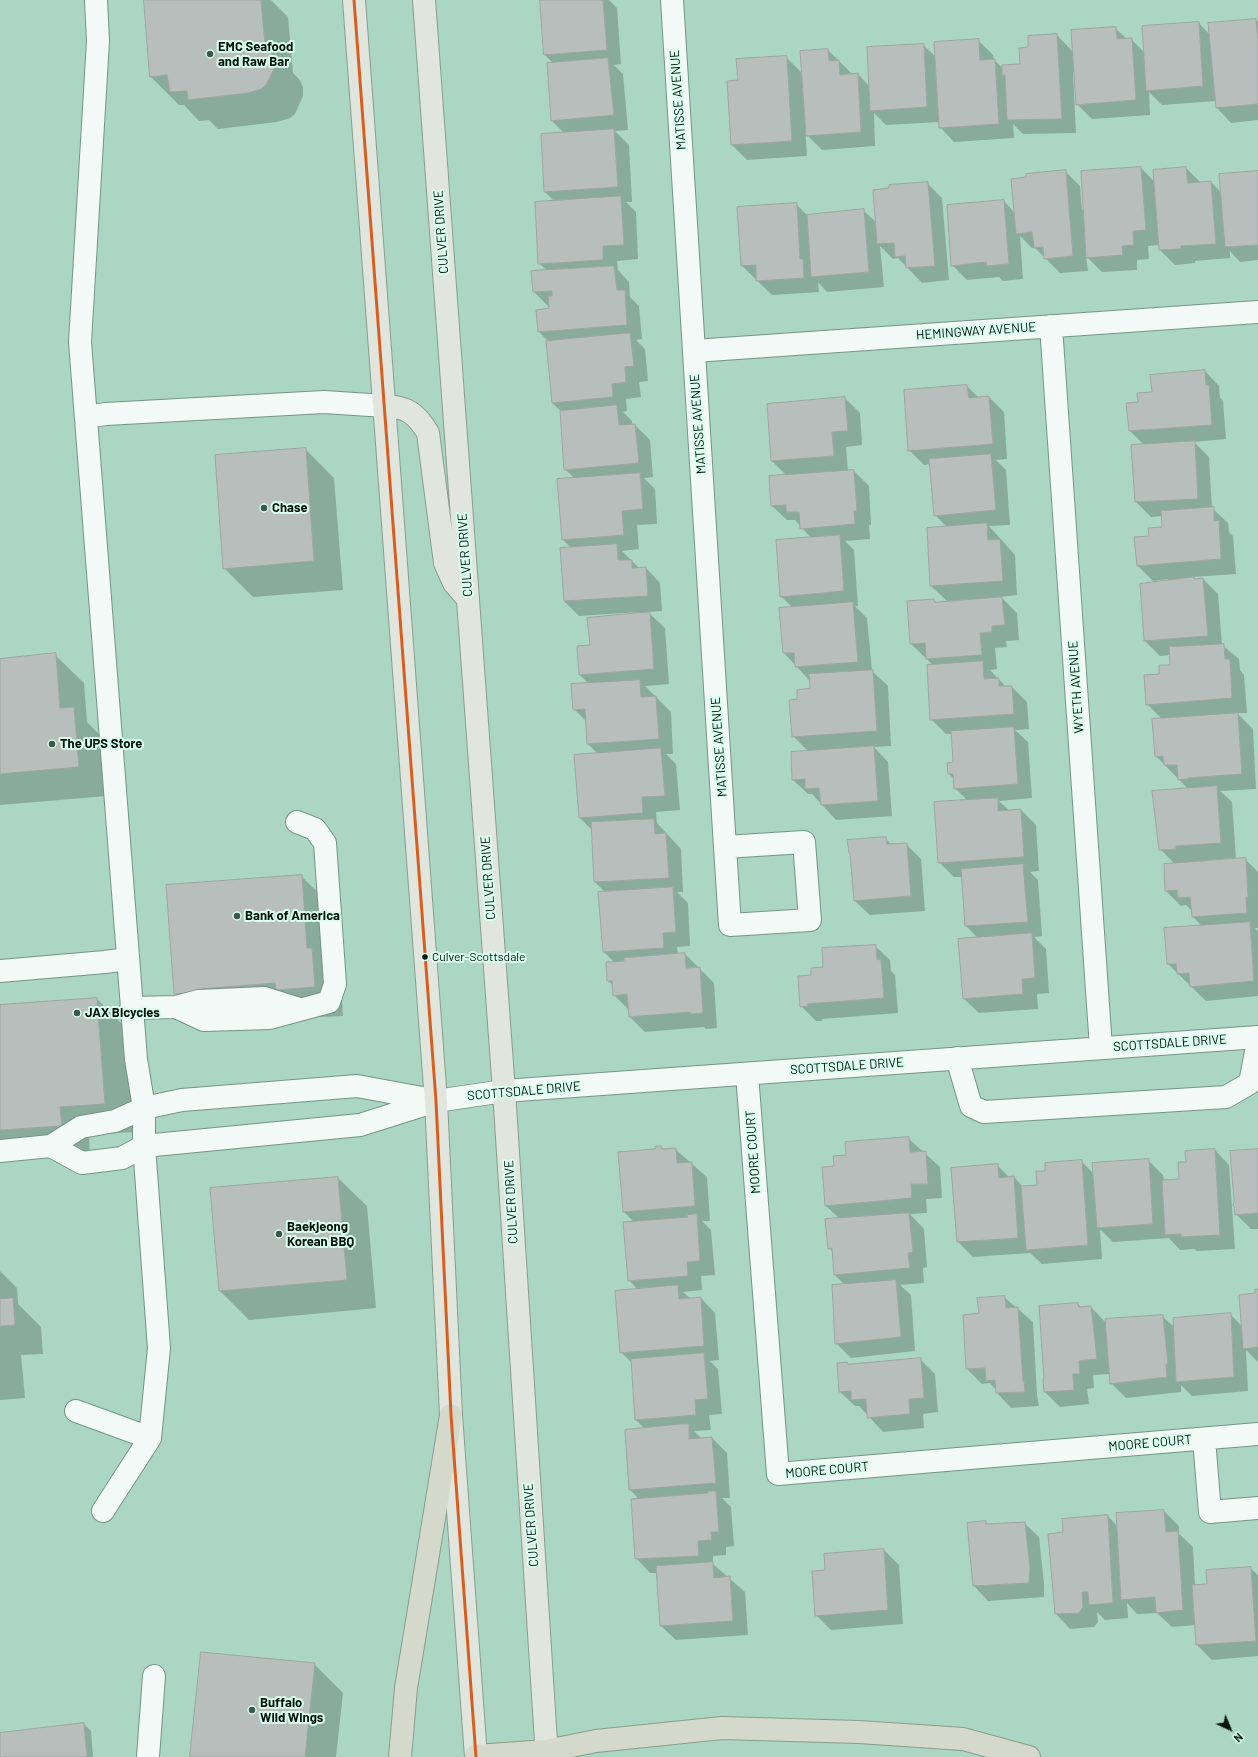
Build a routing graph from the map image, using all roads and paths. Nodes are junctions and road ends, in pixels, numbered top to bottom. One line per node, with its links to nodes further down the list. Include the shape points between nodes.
1 (96, 0): 9 (street, via 98,41 80,342)
2 (354, 0): 8 (main road)
3 (424, 0): 10 (main road, CULVER DRIVE)
4 (672, 0): 7 (street, MATISSE AVENUE)
5 (1258, 312): 6 (street, HEMINGWAY AVENUE)
6 (1051, 326): 7 (street, HEMINGWAY AVENUE); 18 (street, WYETH AVENUE)
7 (694, 351): 12 (street, MATISSE AVENUE)
8 (385, 406): 9 (street, via 324,402); 10 (main road, via 400,406 413,414 428,433 445,563 454,583); 22 (main road)
9 (86, 417): 13 (street)
10 (468, 599): 21 (main road, CULVER DRIVE)
11 (297, 822): 15 (street, via 315,829 325,843 335,984 329,1002 270,1018 204,1020 176,1007)
12 (725, 847): 12 (street, MATISSE AVENUE, via 804,842 810,920 730,925)
13 (128, 959): 14 (street); 15 (street)
14 (0, 971)
15 (132, 1008): 23 (street, via 136,1060)
16 (1258, 1037): 18 (street, SCOTTSDALE DRIVE)
17 (1258, 1040): 19 (street, via 1250,1083 1226,1097 984,1112 971,1106)
18 (1101, 1048): 19 (street, SCOTTSDALE DRIVE)
19 (957, 1058): 20 (street, SCOTTSDALE DRIVE)
20 (747, 1074): 21 (street, SCOTTSDALE DRIVE); 31 (street, MOORE COURT, via 778,1474)
21 (504, 1091): 22 (street, SCOTTSDALE DRIVE); 35 (main road, CULVER DRIVE)
22 (436, 1101): 23 (street, via 357,1086 182,1100); 25 (street, via 360,1125); 28 (main road)
23 (144, 1108): 24 (street, via 115,1121 82,1127); 25 (street)
24 (51, 1146): 25 (street, via 82,1164 122,1158); 26 (street)
25 (144, 1146): 30 (street, via 159,1348)
26 (0, 1151)
27 (76, 1411): 30 (street)
28 (451, 1415): 37 (highway, via 406,1688); 38 (main road)
29 (1258, 1434): 31 (street, MOORE COURT)
30 (150, 1438): 33 (street)
31 (1204, 1439): 32 (street, MOORE COURT, via 1210,1512)
32 (1258, 1508)
33 (103, 1510)
34 (154, 1676): 36 (street)
35 (546, 1754): 38 (highway); 39 (highway, via 596,1741 722,1728 859,1732 963,1739)
36 (148, 1757)
37 (400, 1757)
38 (476, 1757)
39 (1029, 1757)

